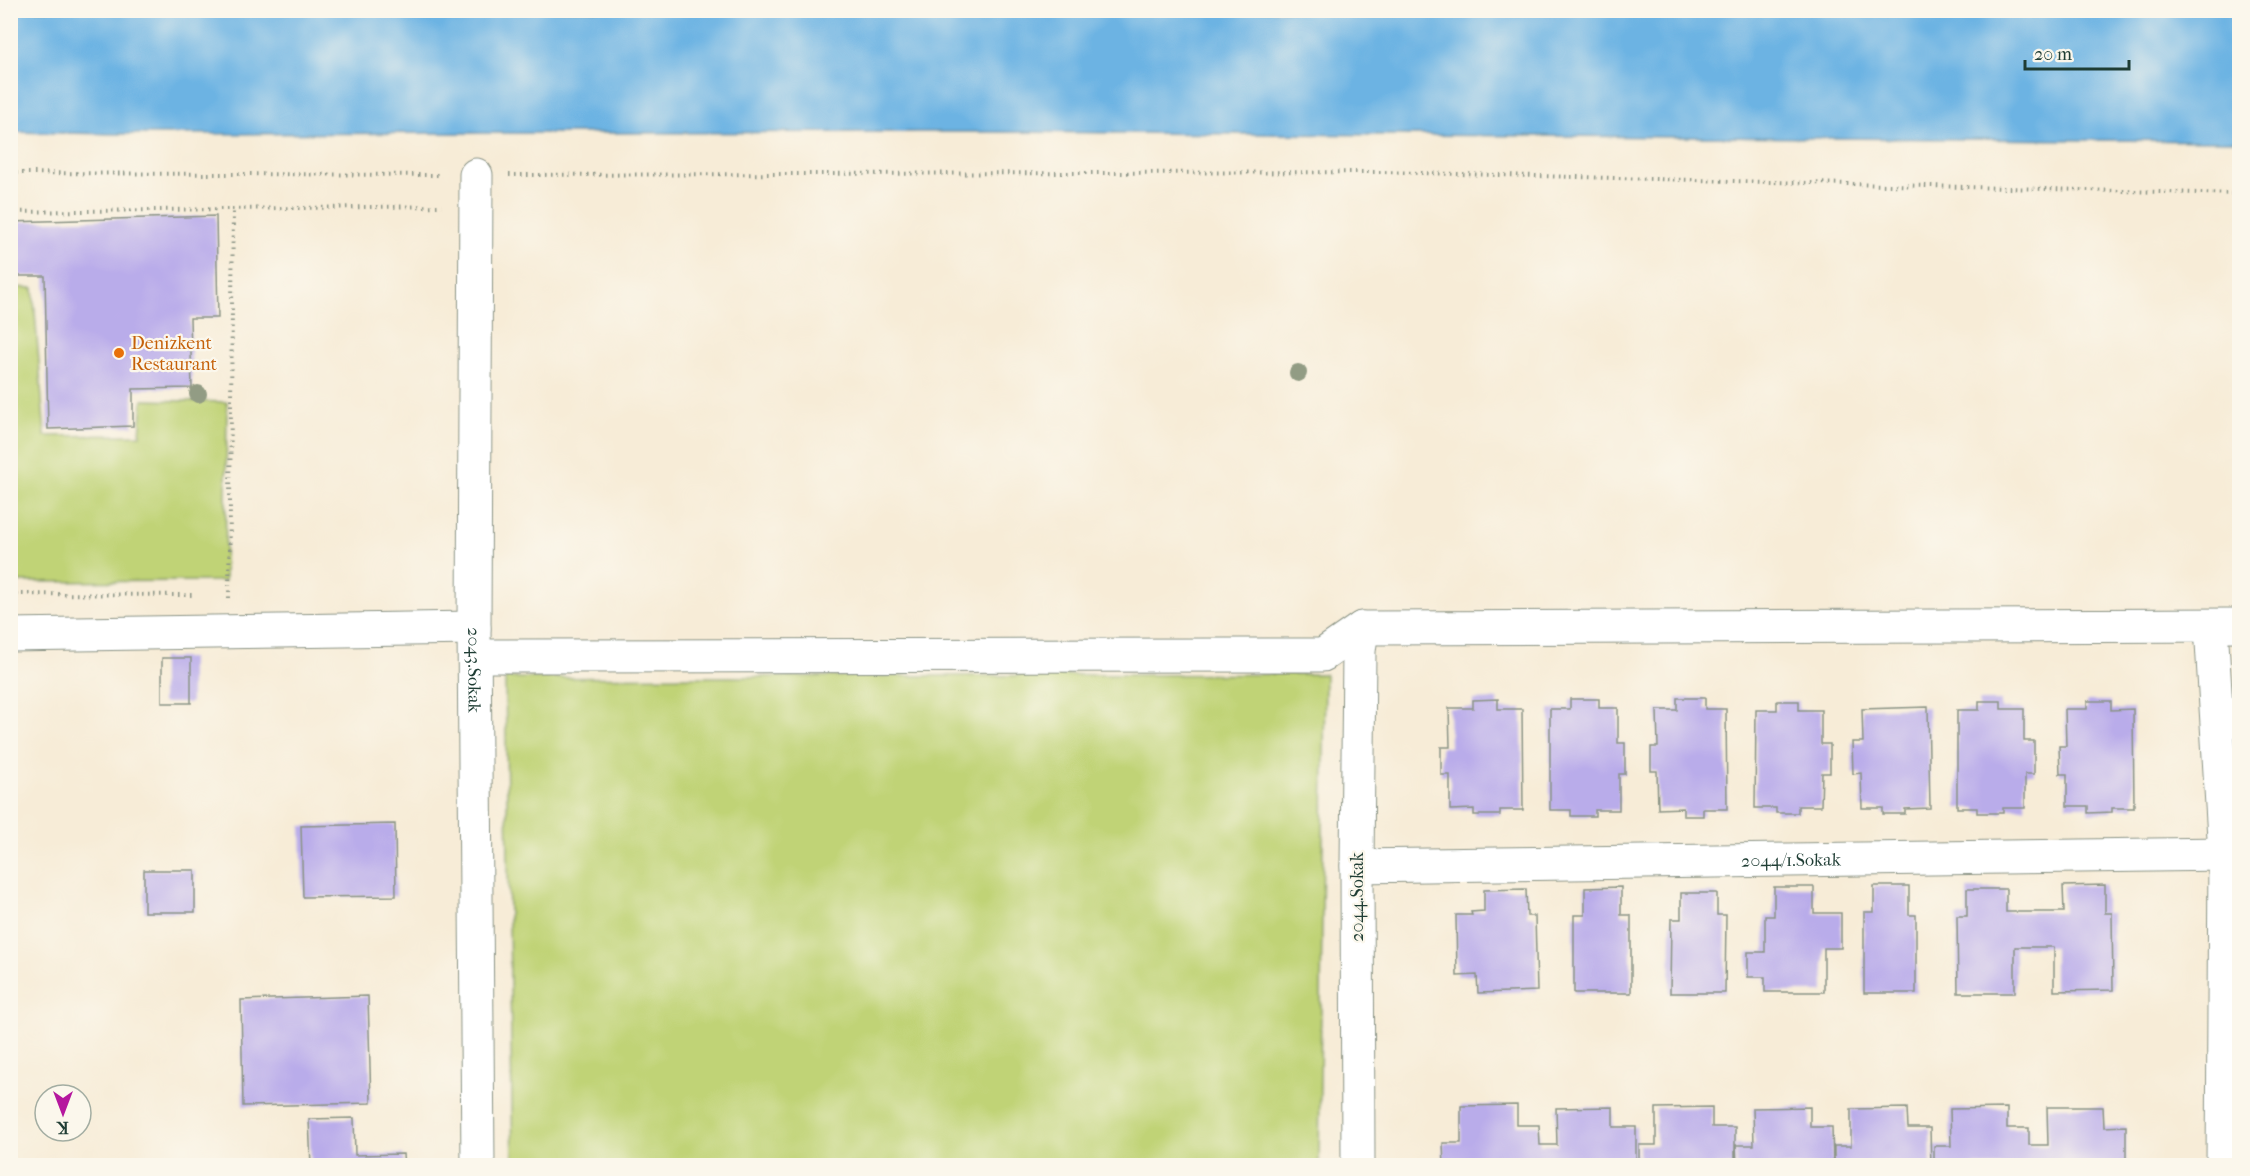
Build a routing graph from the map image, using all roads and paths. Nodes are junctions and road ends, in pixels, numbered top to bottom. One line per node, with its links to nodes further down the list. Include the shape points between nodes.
1 (10, 173): 2 (path)
2 (476, 176): 3 (path, via 1382,172); 16 (street, 2043.Sokak)
3 (2240, 194)
4 (445, 206): 5 (path)
5 (233, 209): 6 (path); 10 (path)
6 (10, 212)
7 (10, 594): 8 (path)
8 (206, 595)
9 (217, 595): 10 (path)
10 (229, 595): 11 (path); 14 (path)
11 (240, 595)
12 (2225, 626): 13 (street); 17 (street)
13 (1362, 628): 16 (street, via 1323,655); 18 (street, 2044.Sokak)
14 (229, 632): 15 (street); 16 (street)
15 (10, 635)
16 (475, 642): 19 (street, 2043.Sokak)
17 (2225, 854): 18 (street, 2044/1.Sokak); 21 (street)
18 (1357, 866): 20 (street, 2044.Sokak)
19 (478, 1166)
20 (1358, 1166)
21 (2223, 1166)

